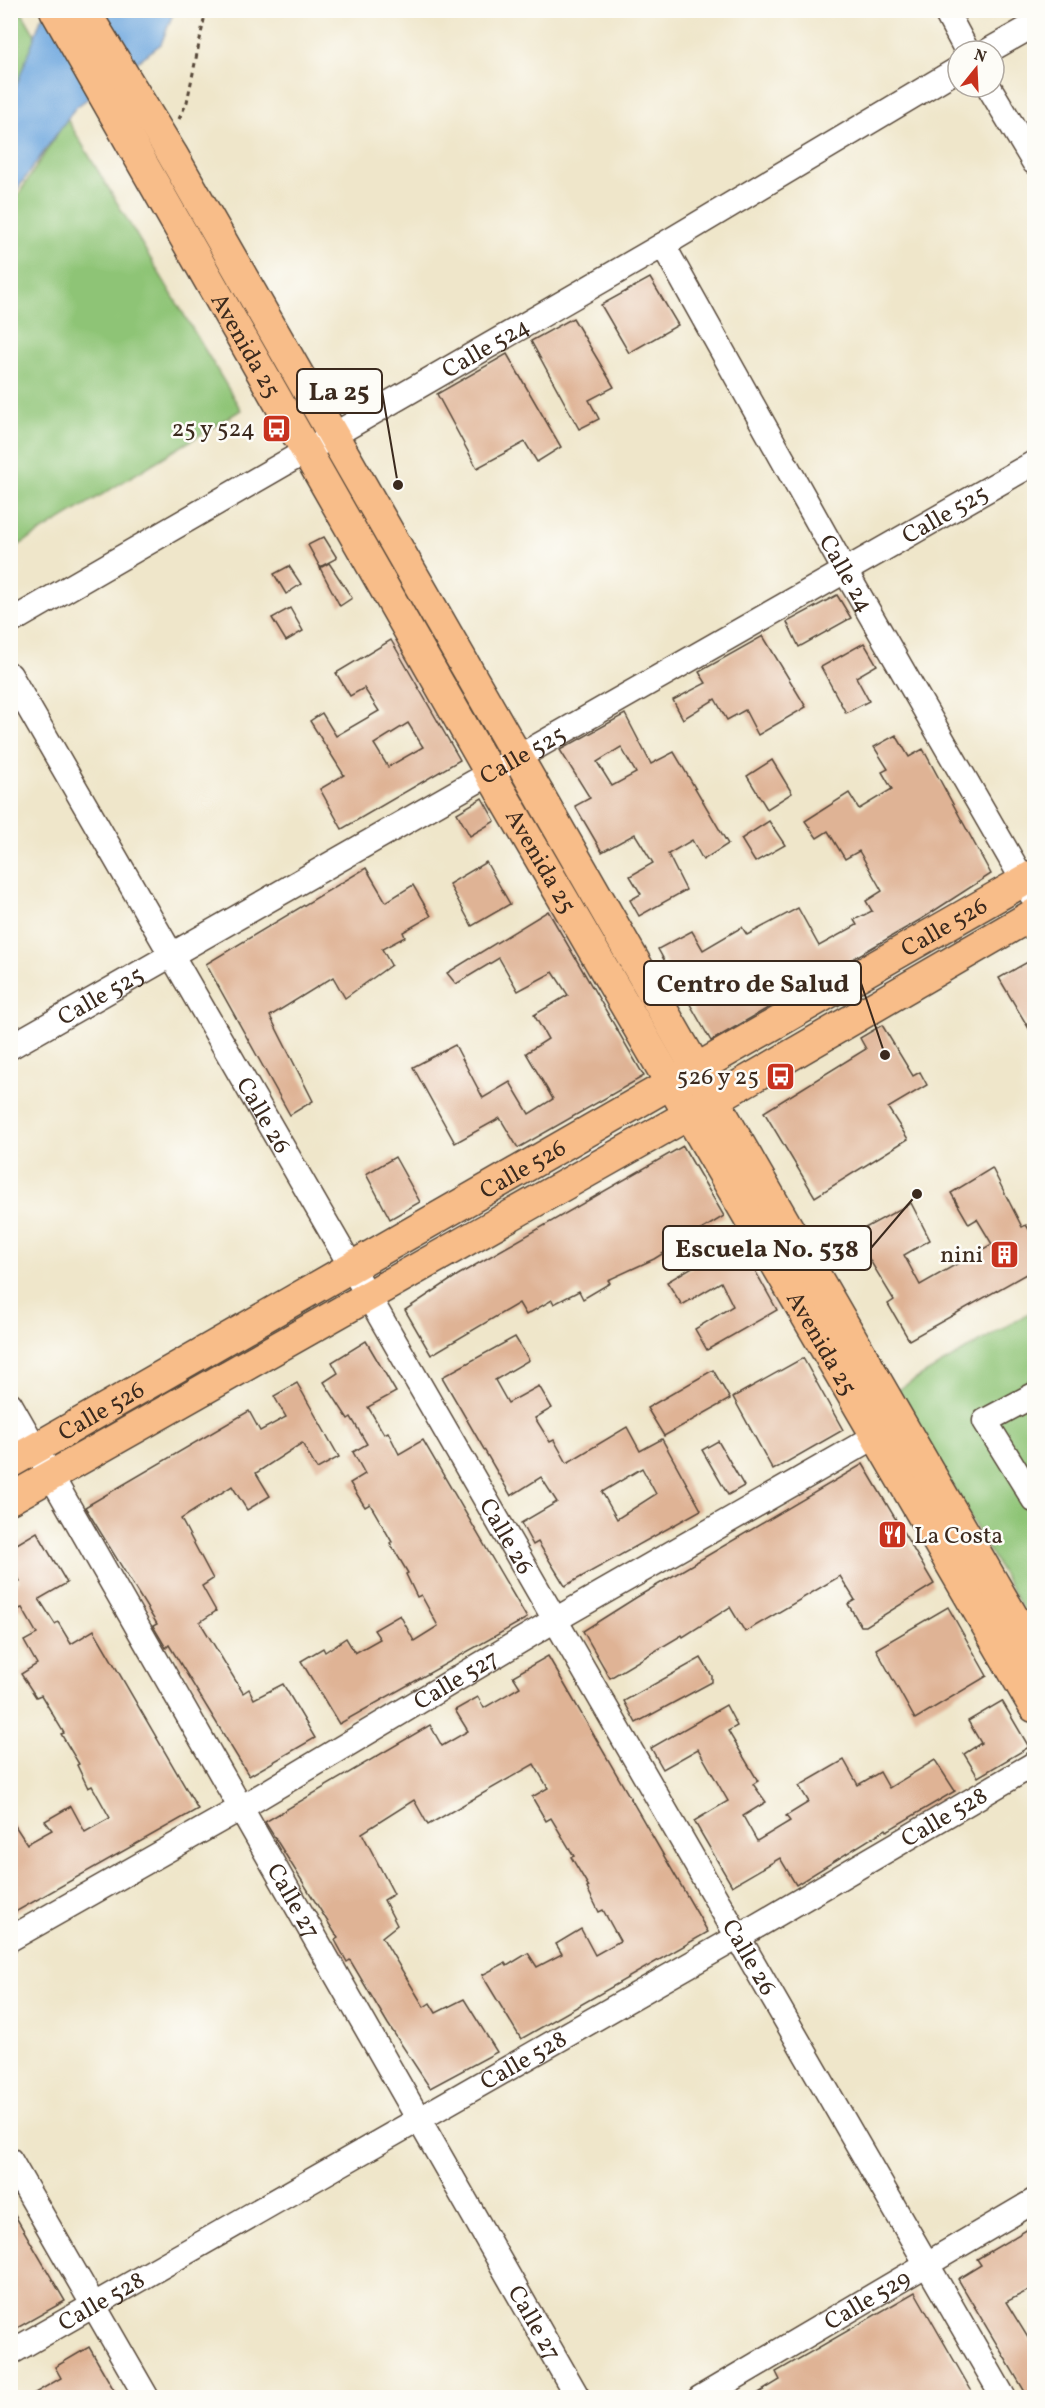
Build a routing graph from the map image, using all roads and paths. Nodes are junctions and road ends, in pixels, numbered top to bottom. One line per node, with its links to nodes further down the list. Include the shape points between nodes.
1 (55, 10): 10 (main road, Avenida 25)
2 (84, 10): 10 (main road, Avenida 25)
3 (206, 10): 11 (path, via 187,102)
4 (945, 10): 6 (street)
5 (1035, 24): 7 (street)
6 (961, 39)
7 (1006, 41)
8 (946, 76): 13 (street, Calle 524)
9 (996, 99): 12 (street)
10 (125, 105): 11 (main road, Avenida 25); 15 (main road, Avenida 25)
11 (166, 145): 14 (main road, Avenida 25)
12 (1035, 162)
13 (663, 245): 14 (street, Calle 524); 17 (street, Calle 24)
14 (333, 435): 15 (street, Calle 524); 20 (main road, Avenida 25)
15 (307, 450): 18 (street, Calle 524); 21 (main road, Avenida 25)
16 (1035, 463): 17 (street, Calle 525)
17 (844, 569): 20 (street, Calle 525); 22 (street, Calle 24)
18 (10, 622)
19 (10, 675): 24 (street, Calle 26)
20 (519, 759): 21 (street, Calle 525); 26 (main road, Avenida 25)
21 (491, 775): 24 (street, Calle 525); 27 (main road, Avenida 25)
22 (1031, 885): 26 (main road, Calle 526)
23 (1035, 914): 28 (main road, Calle 526)
24 (172, 955): 25 (street, Calle 525); 29 (street, Calle 26)
25 (10, 1047)
26 (697, 1069): 27 (main road, Calle 526); 28 (main road, Avenida 25)
27 (671, 1086): 28 (main road, Avenida 25); 29 (main road, Calle 526)
28 (701, 1106): 30 (main road, Calle 526); 33 (main road, Avenida 25)
29 (352, 1267): 30 (street, Calle 26); 34 (main road, Calle 526)
30 (368, 1295): 35 (main road, Calle 526); 38 (street, Calle 26)
31 (1035, 1395): 37 (street, via 985,1421)
32 (10, 1404): 34 (street, Calle 27)
33 (890, 1428): 38 (street, Calle 527); 39 (main road, Avenida 25); 40 (main road, Avenida 25)
34 (23, 1456): 35 (street, Calle 27)
35 (51, 1475): 36 (main road, Calle 526); 42 (street, Calle 27)
36 (10, 1498)
37 (1035, 1500)
38 (555, 1620): 42 (street, Calle 527); 43 (street, Calle 26)
39 (1035, 1653)
40 (1035, 1707)
41 (1035, 1764): 43 (street, Calle 528)
42 (241, 1808): 44 (street, Calle 527); 45 (street, Calle 27)
43 (738, 1937): 45 (street, Calle 528); 48 (street, Calle 26)
44 (10, 1939)
45 (418, 2118): 49 (street, Calle 528); 52 (street, Calle 27)
46 (10, 2160): 49 (street)
47 (1035, 2201): 48 (street, Calle 529)
48 (925, 2263): 53 (street, Calle 529); 54 (street, Calle 26)
49 (94, 2306): 50 (street, Calle 528); 51 (street)
50 (10, 2353)
51 (147, 2397)
52 (578, 2397)
53 (700, 2397)
54 (1004, 2397)

